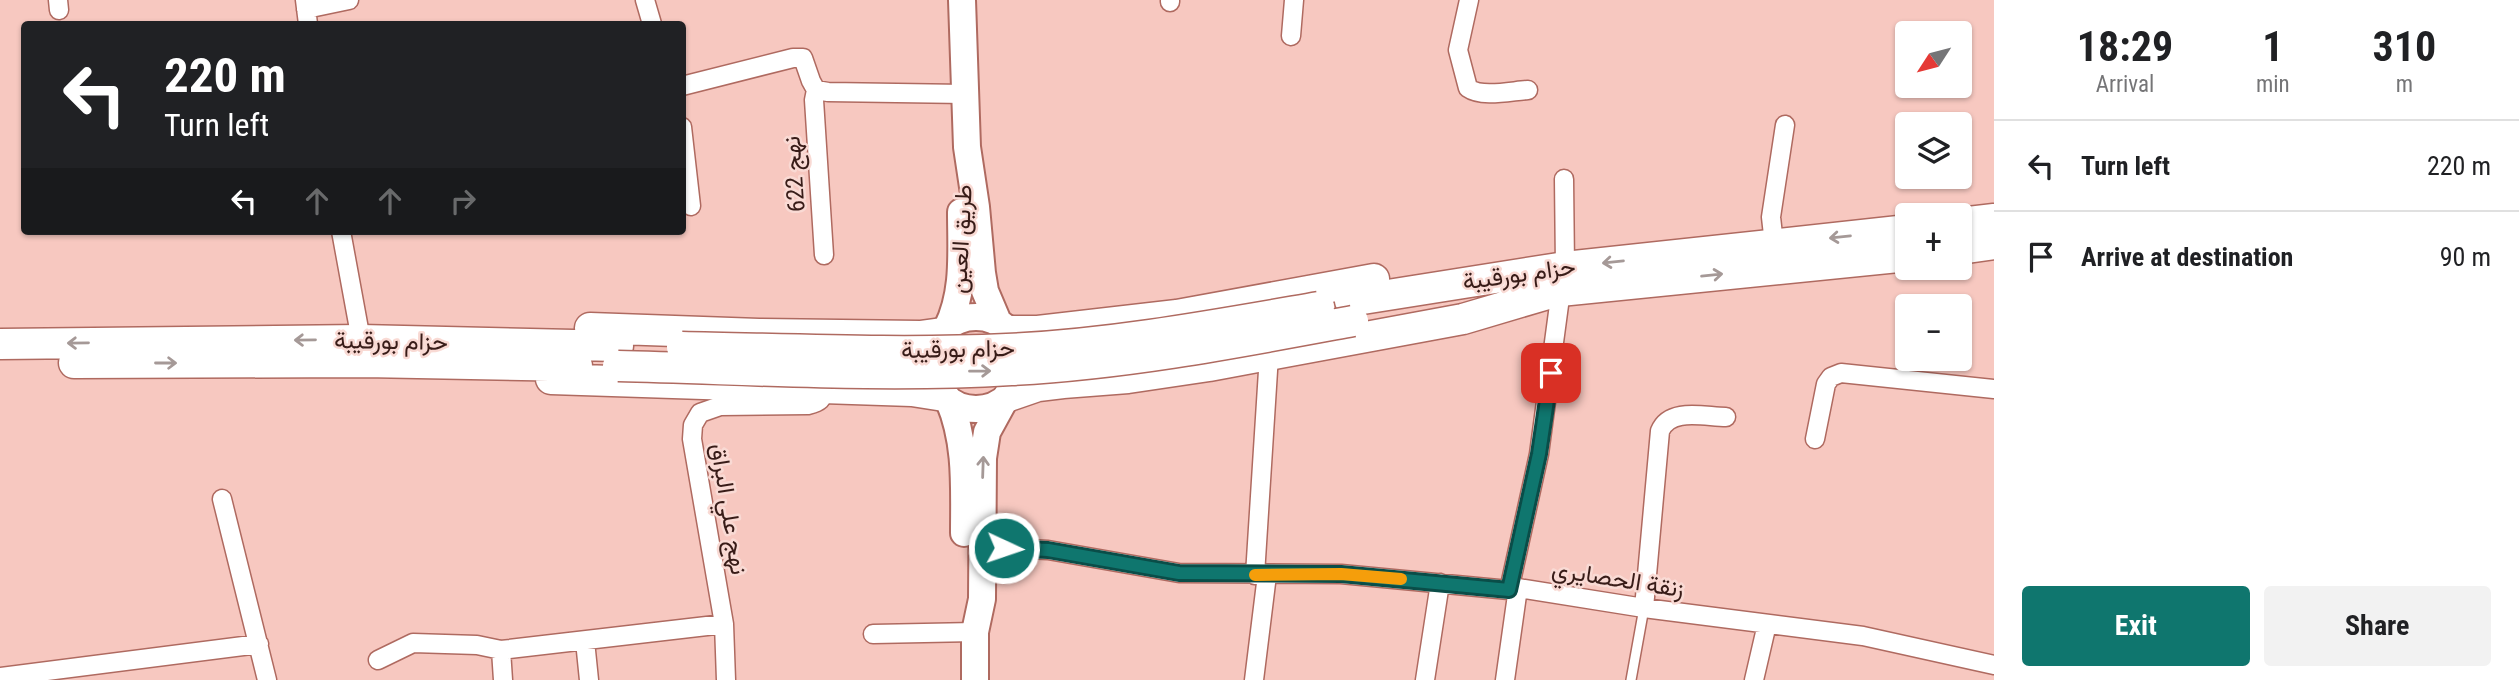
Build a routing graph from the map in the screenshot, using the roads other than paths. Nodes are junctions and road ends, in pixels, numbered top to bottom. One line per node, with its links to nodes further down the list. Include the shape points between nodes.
1 (349, 0): 6 (street)
2 (645, 0): 7 (street)
3 (962, 0): 12 (main road, طريق العين)
4 (1294, 0): 8 (street)
5 (1469, 0): 11 (street, via 1458,50 1468,88)
6 (306, 11)
7 (651, 21)
8 (1291, 36)
9 (686, 85): 10 (street, نهج 622, via 803,58)
10 (816, 90): 12 (street); 25 (street, نهج 622)
11 (1528, 90)
12 (965, 94): 14 (main road, طريق العين)
13 (1785, 125): 22 (street, via 1771,216)
14 (967, 147): 28 (main road, طريق العين, via 985,291); 29 (main road, طريق العين, via 959,293)
15 (686, 162): 17 (street)
16 (1564, 179): 27 (street)
17 (691, 206)
18 (1994, 219): 19 (highway)
19 (1972, 222)
20 (1895, 231): 22 (highway, حزام بورقيبة, one-way to 22)
21 (342, 235): 31 (street)
22 (1774, 244): 27 (highway, حزام بورقيبة, one-way to 27)
23 (1994, 244): 24 (highway)
24 (1972, 247)
25 (824, 255)
26 (1895, 257): 27 (highway, حزام بورقيبة, one-way to 26)
27 (1563, 279): 28 (highway, via 1482,261 1177,315 1038,331); 31 (highway, حزام بورقيبة, bridge, via 1122,340 1007,349 618,356); 32 (highway, via 1463,319); 44 (street, via 1539,454)
28 (1004, 327): 29 (main road, via 980,317 964,319); 37 (main road, via 1018,344 1022,359 1021,375)
29 (945, 331): 31 (highway, via 920,336 489,326); 36 (main road, via 933,348 930,363 932,377)
30 (0, 344): 31 (highway, حزام بورقيبة, one-way to 30)
31 (366, 347): 33 (highway, حزام بورقيبة, one-way to 31); 34 (highway, via 504,377)
32 (1269, 355): 37 (highway, via 1128,378 1038,386); 42 (street)
33 (0, 364)
34 (824, 388): 36 (highway, via 912,391); 46 (street, نهج علي البراق, via 819,402 808,405 720,406 696,419 692,439)
35 (1994, 389): 39 (street, via 1841,373 1826,384)
36 (947, 398): 37 (main road, via 976,410); 48 (main road, via 962,439 965,598)
37 (1006, 398): 41 (main road, one-way to 37, via 987,432)
38 (1726, 418): 45 (street, via 1674,416 1663,424)
39 (1815, 439)
40 (222, 499): 51 (street)
41 (982, 547): 42 (street, زنقة الحصايري, via 1048,550 1179,573); 48 (main road, via 982,599)
42 (1261, 575): 43 (street, زنقة الحصايري, via 1341,574); 61 (street)
43 (1440, 583): 44 (street, زنقة الحصايري); 62 (street)
44 (1513, 589): 45 (street, زنقة الحصايري); 63 (street)
45 (1644, 608): 47 (street, زنقة الحصايري); 64 (lane)
46 (724, 624): 50 (street); 59 (street)
47 (1767, 624): 54 (street, زنقة الحصايري, via 1863,636); 65 (street)
48 (975, 632): 49 (street); 60 (main road)
49 (873, 634)
50 (585, 641): 52 (street); 58 (street)
51 (259, 644): 55 (street); 56 (street)
52 (501, 650): 53 (street, via 413,643); 57 (street)
53 (377, 660)
54 (1994, 665)
55 (0, 677)
56 (267, 680)
57 (503, 680)
58 (589, 680)
59 (726, 680)
60 (975, 680)
61 (1254, 680)
62 (1425, 680)
63 (1505, 680)
64 (1631, 680)
65 (1754, 680)

